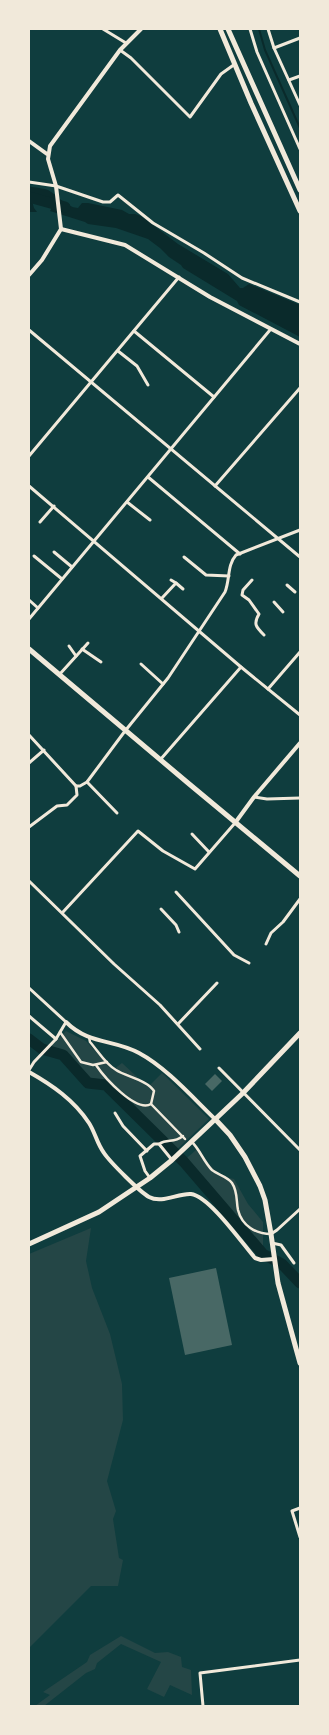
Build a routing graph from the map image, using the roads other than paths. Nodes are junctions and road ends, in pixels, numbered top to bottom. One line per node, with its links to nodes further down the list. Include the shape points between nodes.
1 (103, 29): 8 (street)
2 (141, 29): 8 (street)
3 (220, 29): 11 (main road)
4 (228, 29): 20 (main road)
5 (250, 29): 16 (street, via 257,52)
6 (268, 29): 9 (street)
7 (300, 38): 9 (street)
8 (126, 43): 10 (street)
9 (274, 48): 13 (street)
10 (120, 50): 11 (street, via 190,117 221,74); 17 (street, via 50,146)
11 (235, 64): 21 (main road)
12 (300, 76): 13 (street)
13 (289, 80): 14 (street)
14 (300, 105)
15 (29, 142): 17 (street)
16 (300, 149)
17 (47, 154): 19 (street)
18 (29, 182): 19 (street)
19 (57, 188): 22 (street); 25 (street, via 103,202 110,202 118,195 154,223 242,278)
20 (300, 190)
21 (300, 211)
22 (61, 227): 23 (street, via 42,260); 24 (street, via 125,245)
23 (29, 275)
24 (179, 277): 27 (street); 28 (street)
25 (300, 302)
26 (29, 330): 31 (street)
27 (270, 330): 29 (street); 34 (street)
28 (134, 331): 30 (street); 34 (street)
29 (300, 344)
30 (118, 351): 31 (street); 32 (street, via 137,366)
31 (91, 382): 35 (street); 36 (street)
32 (148, 385)
33 (300, 388): 39 (street)
34 (214, 397): 35 (street)
35 (171, 450): 37 (street); 39 (street)
36 (29, 456)
37 (148, 477): 40 (street); 48 (street)
38 (29, 486): 41 (street)
39 (215, 486): 45 (street)
40 (127, 502): 42 (street); 46 (street)
41 (54, 506): 43 (street); 46 (street)
42 (150, 520)
43 (40, 522)
44 (300, 530): 45 (street)
45 (278, 539): 48 (street); 51 (street)
46 (95, 541): 52 (street); 61 (street)
47 (54, 552): 52 (street)
48 (240, 554): 53 (street, via 232,559)
49 (34, 556): 54 (street)
50 (184, 557): 53 (street, via 206,575)
51 (300, 557)
52 (72, 568): 54 (street)
53 (229, 576): 67 (street, via 225,592)
54 (62, 579): 64 (street)
55 (171, 580): 57 (street)
56 (252, 580): 68 (street, via 243,590 242,596 249,600 259,614 255,622 256,627)
57 (176, 583): 59 (street); 61 (street)
58 (288, 584): 60 (street)
59 (183, 589)
60 (296, 592)
61 (162, 598): 67 (street)
62 (29, 600): 64 (street)
63 (274, 602): 65 (street)
64 (38, 608): 66 (street)
65 (283, 612)
66 (29, 619)
67 (200, 630): 77 (street); 79 (street)
68 (264, 635)
69 (88, 643): 72 (street)
70 (69, 646): 74 (street)
71 (29, 649): 78 (main road)
72 (82, 649): 74 (street); 75 (street)
73 (300, 652): 80 (street)
74 (76, 656): 78 (street)
75 (101, 662)
76 (141, 664): 79 (street)
77 (241, 666): 80 (street); 86 (street)
78 (59, 675): 82 (main road)
79 (163, 684): 82 (street)
80 (268, 689): 81 (street)
81 (300, 715)
82 (125, 730): 86 (main road); 88 (street)
83 (29, 735): 85 (street)
84 (300, 743): 90 (street)
85 (44, 750): 87 (street); 89 (street)
86 (160, 760): 93 (main road)
87 (29, 764)
88 (87, 782): 89 (street); 92 (street)
89 (76, 786): 94 (street, via 78,796 67,805 57,806)
90 (254, 797): 91 (street); 93 (street)
91 (300, 798)
92 (117, 813)
93 (235, 823): 96 (street); 97 (main road)
94 (29, 827)
95 (192, 834): 96 (street)
96 (209, 852): 102 (street, via 195,869 163,851 138,831)
97 (300, 876)
98 (29, 881): 102 (street)
99 (176, 892): 105 (street, via 234,955)
100 (300, 899): 104 (street, via 271,933)
101 (161, 909): 103 (street)
102 (63, 912): 110 (street)
103 (179, 932)
104 (266, 944)
105 (250, 962)
106 (217, 983): 110 (street)
107 (29, 988): 109 (street)
108 (29, 1016): 114 (street)
109 (66, 1022): 111 (street); 113 (street, via 75,1031)
110 (178, 1024): 115 (street)
111 (60, 1032): 114 (street); 119 (street, via 81,1062)
112 (300, 1033): 122 (main road)
113 (89, 1037): 118 (street, via 90,1042); 125 (street, via 130,1048 156,1064)
114 (56, 1038): 117 (street)
115 (200, 1049)
116 (29, 1059): 117 (street)
117 (34, 1062): 121 (street)
118 (107, 1062): 119 (street); 123 (street, via 116,1071 152,1087 154,1091)
119 (96, 1065): 123 (street, via 130,1100 140,1106)
120 (219, 1068): 122 (street)
121 (29, 1071): 134 (street, via 73,1103 89,1122 103,1152 118,1170)
122 (243, 1093): 125 (main road); 130 (street)
123 (151, 1104): 126 (street)
124 (115, 1113): 131 (street, via 123,1126)
125 (216, 1120): 128 (main road); 136 (main road, via 230,1135 255,1176 265,1200)
126 (183, 1136): 127 (street); 129 (street, via 176,1141)
127 (185, 1139)
128 (192, 1142): 132 (main road); 136 (street, via 212,1170 231,1182 236,1189 238,1211 242,1219 255,1231)
129 (160, 1144): 131 (street, via 154,1144); 132 (street)
130 (300, 1150)
131 (146, 1151): 133 (street, via 140,1156)
132 (172, 1160): 133 (main road)
133 (150, 1178): 134 (main road)
134 (138, 1187): 138 (main road, via 99,1212); 139 (street, via 149,1198 191,1194 199,1197 224,1221 255,1258)
135 (300, 1210): 136 (street)
136 (271, 1234): 137 (main road)
137 (272, 1243): 139 (main road); 140 (street, via 281,1245)
138 (29, 1244)
139 (274, 1259): 141 (main road)
140 (294, 1263)
141 (300, 1362)
142 (300, 1508): 143 (street, via 292,1511)
143 (300, 1537)
144 (300, 1660): 145 (street, via 200,1673)
145 (203, 1706)

